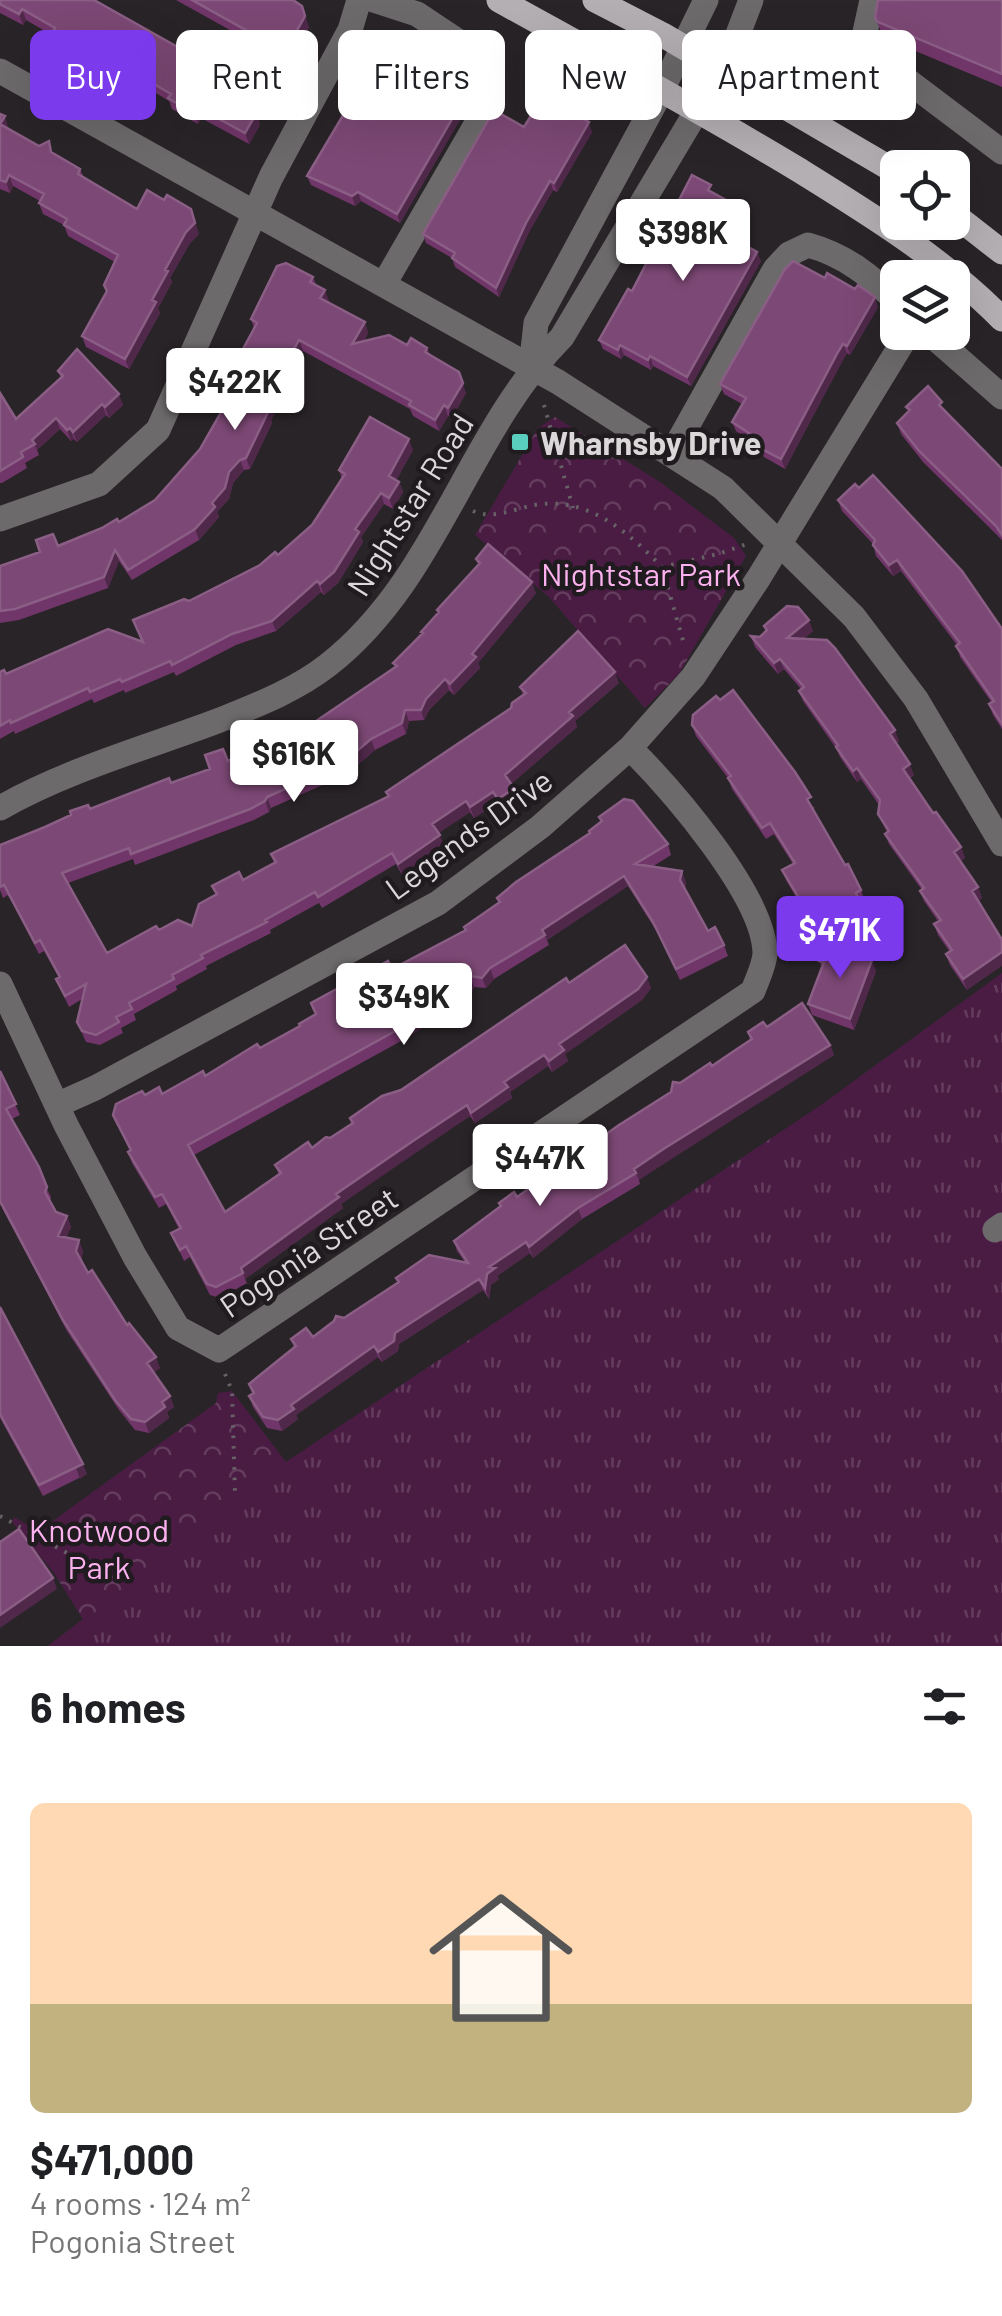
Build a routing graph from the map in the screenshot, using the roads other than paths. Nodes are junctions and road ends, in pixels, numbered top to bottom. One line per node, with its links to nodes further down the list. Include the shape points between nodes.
1 (359, 0): 22 (street)
2 (374, 0): 25 (street, via 416,14 489,62 492,86)
3 (499, 0): 8 (main road)
4 (595, 0): 11 (main road)
5 (706, 0): 9 (street, Nightstar Road)
6 (751, 0): 10 (street, Nightstar Road)
7 (872, 0): 20 (street, via 864,37 876,56)
8 (553, 30)
9 (692, 30)
10 (740, 30)
11 (682, 47)
12 (682, 52): 14 (street, Nightstar Road)
13 (0, 71): 22 (street)
14 (662, 90): 15 (main road)
15 (682, 101)
16 (646, 120): 30 (street, Nightstar Road, via 536,323)
17 (692, 120): 30 (street, Nightstar Road, via 562,337)
18 (714, 120): 27 (main road, via 891,227)
19 (808, 120): 21 (main road)
20 (1002, 152)
21 (880, 162)
22 (256, 214): 25 (street); 33 (street, via 158,430 99,484)
23 (970, 227): 24 (main road)
24 (1002, 252)
25 (384, 284): 30 (street)
26 (880, 285): 32 (street, via 833,252 808,245 789,254)
27 (1002, 320)
28 (899, 350): 34 (street, Legends Drive)
29 (948, 350): 31 (street)
30 (531, 368): 32 (street); 36 (street, Nightstar Road, via 414,570 382,614 328,665 266,702 80,770)
31 (1002, 398)
32 (672, 453): 34 (street, via 723,488)
33 (0, 519)
34 (781, 542): 35 (street, Legends Drive, via 694,677); 37 (street, via 854,617 916,699)
35 (630, 748): 39 (street, Legends Drive, via 438,903); 39 (street, Pogonia Street, via 705,832 762,933 765,958 753,991 218,1350 178,1328)
36 (0, 808)
37 (1002, 844)
38 (0, 984): 39 (street, Pogonia Street)
39 (56, 1105)

